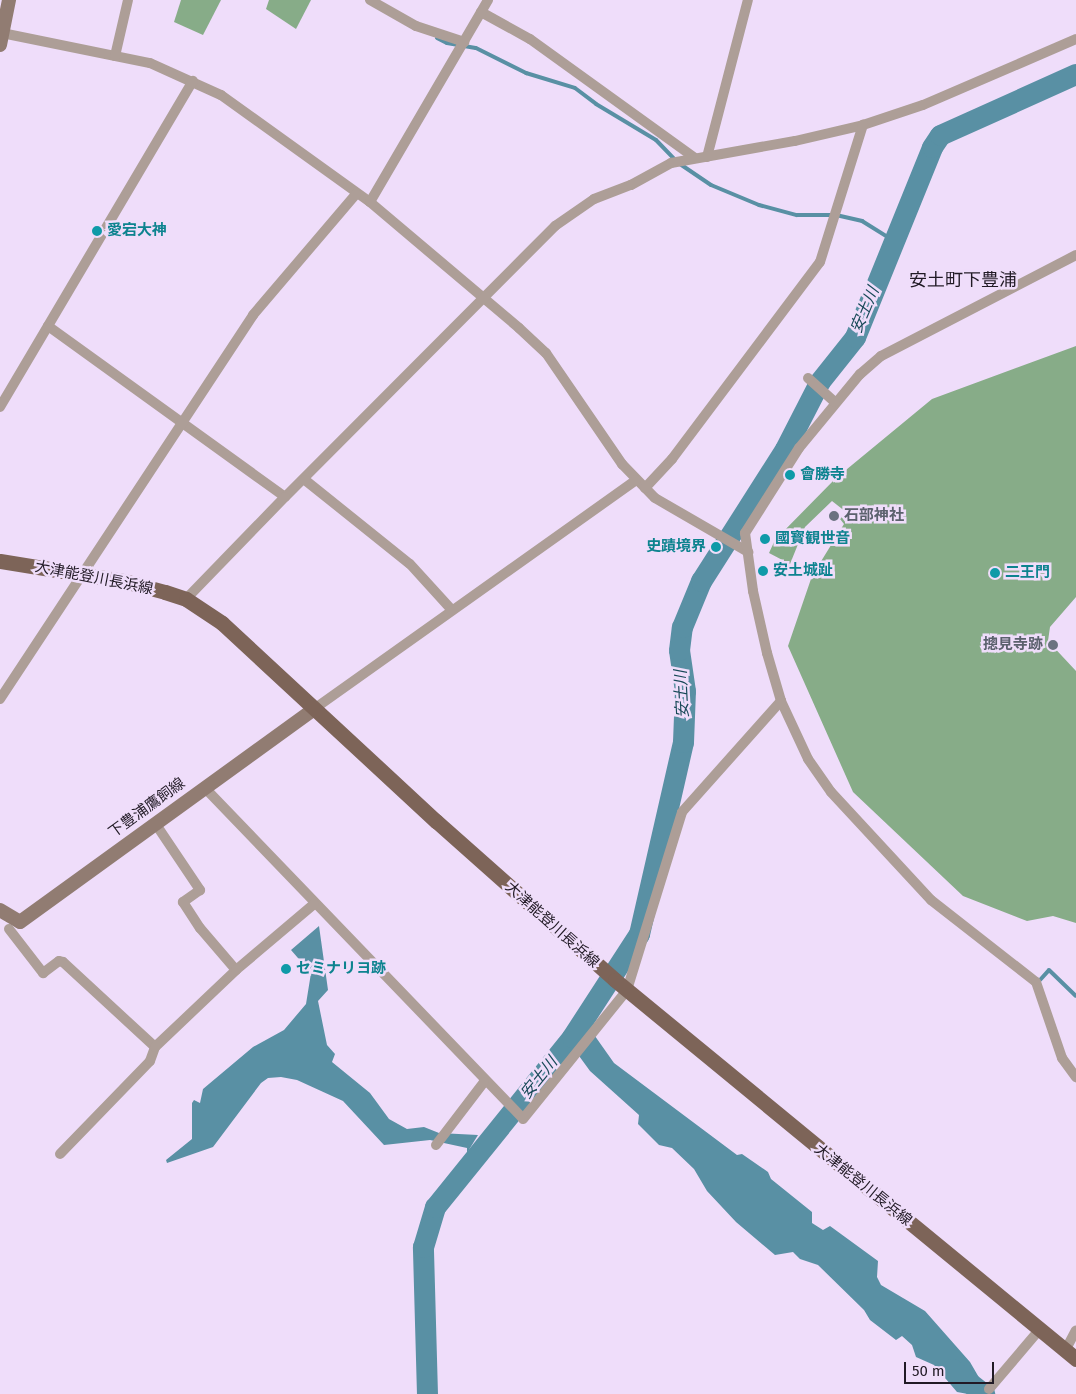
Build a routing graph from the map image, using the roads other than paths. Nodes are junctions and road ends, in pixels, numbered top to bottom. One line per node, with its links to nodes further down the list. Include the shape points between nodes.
1 (9, 0): 7 (main road)
2 (128, 0): 10 (street)
3 (370, 0): 9 (street, via 416,26)
4 (488, 0): 6 (street)
5 (748, 0): 13 (street)
6 (481, 12): 9 (street); 14 (street, via 530,39)
7 (1, 39): 10 (street)
8 (1076, 39): 12 (street, via 924,105)
9 (464, 42): 16 (street)
10 (115, 56): 11 (street, via 150,63)
11 (193, 82): 15 (street, via 221,95); 19 (street)
12 (863, 125): 13 (street); 26 (street, via 820,262 672,460)
13 (707, 157): 14 (street)
14 (691, 159): 18 (street, via 671,163 631,185 594,199 555,226)
15 (356, 194): 16 (street); 23 (street, via 253,315)
16 (370, 202): 18 (street)
17 (1076, 255): 21 (street, via 881,356)
18 (485, 298): 24 (street); 25 (street, via 546,353)
19 (48, 326): 22 (street); 23 (street)
20 (808, 378): 21 (street)
21 (835, 402): 28 (street, via 758,509 745,533)
22 (0, 407)
23 (182, 423): 27 (street); 30 (street)
24 (305, 480): 27 (street); 32 (street, via 410,564)
25 (636, 480): 26 (street); 32 (street)
26 (645, 488): 28 (street, via 718,537)
27 (285, 497): 31 (street)
28 (744, 550): 34 (street)
29 (0, 562): 30 (main road, 大津能登川長浜線)
30 (82, 575): 31 (main road, 大津能登川長浜線, via 124,581); 33 (street)
31 (186, 599): 35 (main road, 大津能登川長浜線, via 222,623)
32 (451, 609): 35 (street)
33 (0, 699)
34 (781, 701): 42 (street, via 682,812); 44 (street, via 808,759 831,792 937,905 1036,982 1062,1058)
35 (314, 709): 36 (main road, 下豊浦鷹飼線); 42 (main road, 大津能登川長浜線)
36 (204, 787): 37 (main road, 下豊浦鷹飼線); 38 (street)
37 (155, 823): 40 (main road, 下豊浦鷹飼線); 41 (street, via 200,890 183,902 200,928)
38 (314, 904): 41 (street); 45 (street)
39 (0, 910): 40 (main road)
40 (9, 929): 43 (street, via 43,972 59,961 64,962)
41 (236, 970): 43 (street)
42 (627, 990): 45 (street, via 523,1119); 48 (main road, 大津能登川長浜線)
43 (155, 1047): 47 (street, via 150,1061)
44 (1076, 1077)
45 (484, 1082): 46 (street)
46 (436, 1145)
47 (60, 1154)
48 (1040, 1329): 50 (main road, 大津能登川長浜線); 51 (street)
49 (1076, 1330): 50 (street)
50 (1071, 1354)
51 (989, 1389)

